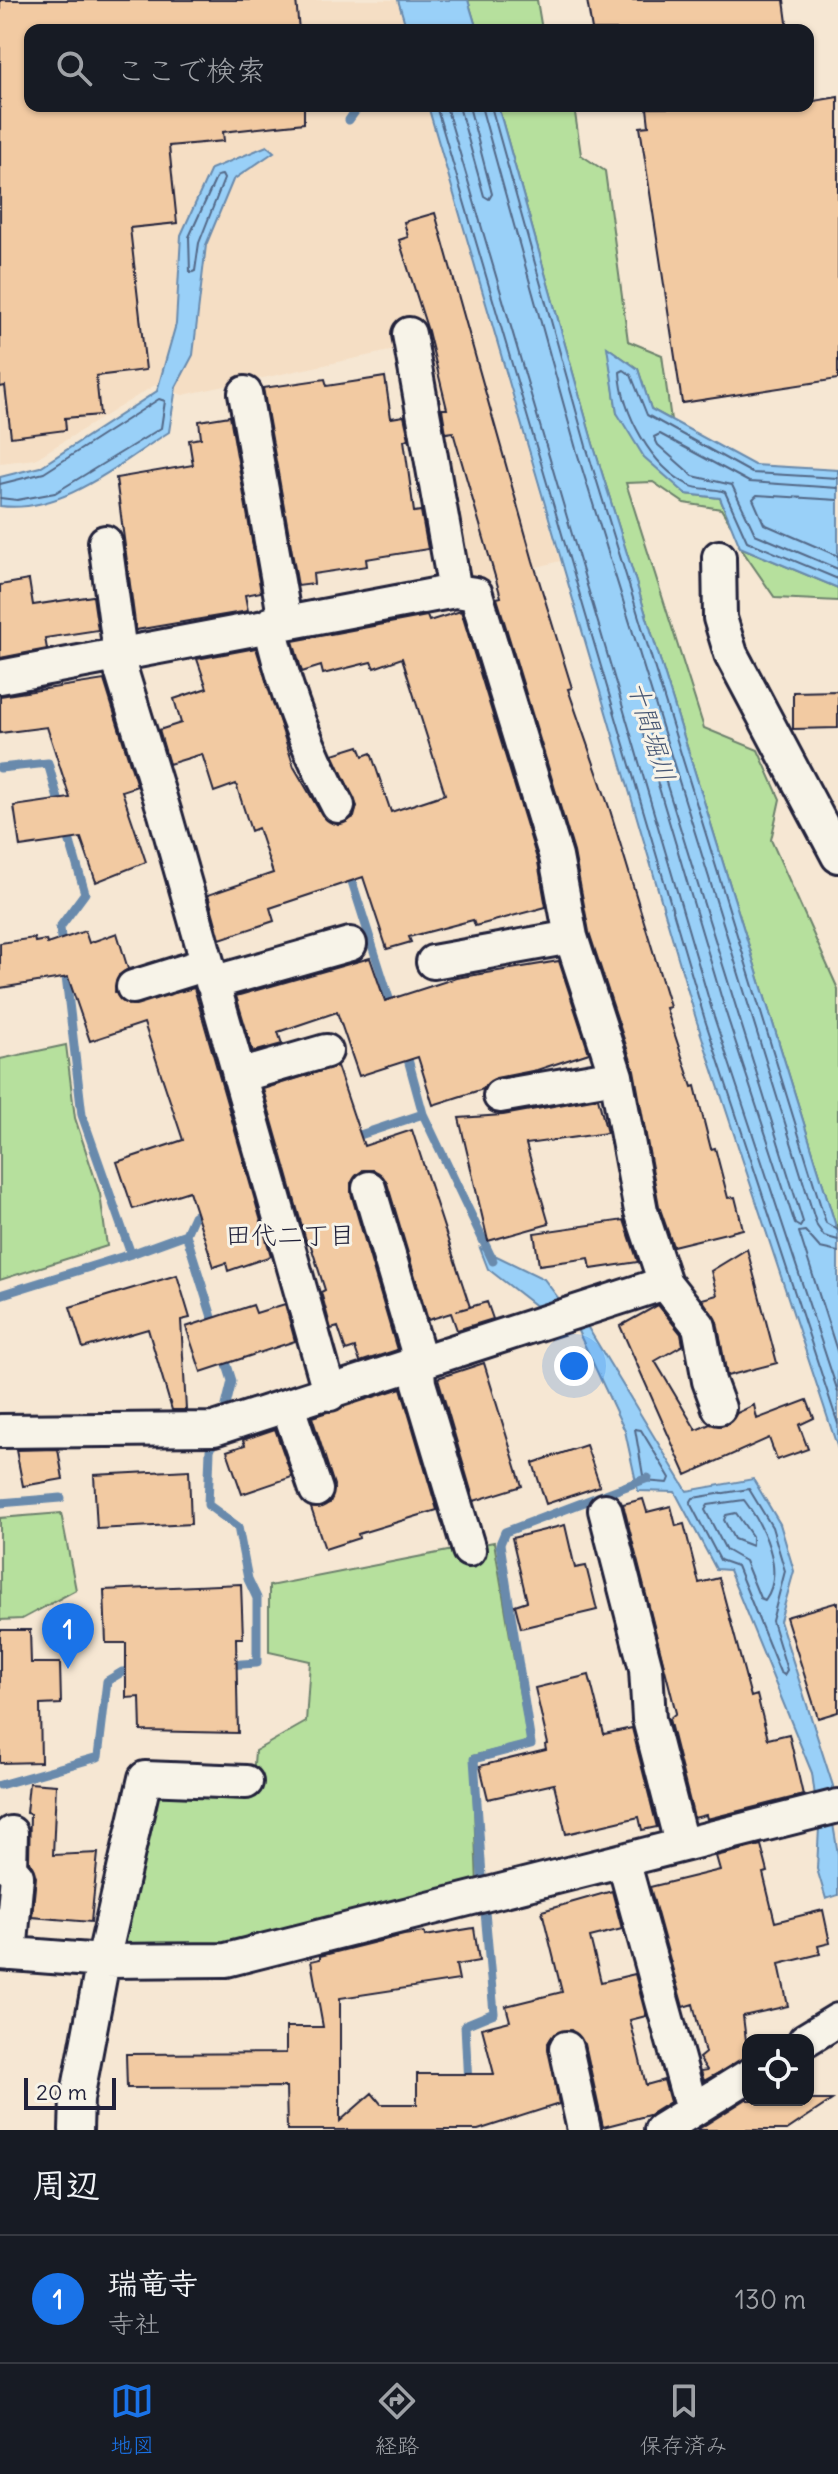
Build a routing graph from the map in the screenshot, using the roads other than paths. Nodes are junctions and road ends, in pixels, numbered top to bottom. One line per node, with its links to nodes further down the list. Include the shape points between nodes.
1 (409, 334): 5 (street)
2 (245, 393): 6 (street)
3 (105, 542): 7 (street)
4 (719, 557): 10 (street, via 720,618 731,654)
5 (455, 591): 6 (street); 11 (street, via 476,594 556,857)
6 (278, 622): 7 (street); 9 (street, via 280,671 306,747)
7 (117, 657): 8 (street); 14 (street)
8 (0, 677)
9 (338, 806)
10 (838, 856)
11 (571, 937): 13 (street); 18 (street)
12 (350, 944): 14 (street)
13 (433, 962)
14 (210, 973): 15 (street); 17 (street)
15 (133, 987)
16 (326, 1051): 17 (street)
17 (239, 1076): 23 (street)
18 (616, 1076): 19 (street); 21 (street, via 641,1211)
19 (500, 1096)
20 (369, 1188): 22 (street, via 416,1346)
21 (665, 1283): 22 (street); 25 (street, via 699,1326)
22 (417, 1366): 23 (street); 29 (street)
23 (330, 1394): 24 (street)
24 (288, 1407): 26 (street, via 221,1427); 27 (street)
25 (719, 1408)
26 (0, 1431)
27 (316, 1490)
28 (605, 1510): 33 (street, via 646,1669 649,1719)
29 (469, 1550)
30 (246, 1782): 36 (street, via 145,1778)
31 (828, 1808): 33 (street)
32 (11, 1833): 35 (street, via 10,1868 17,1876)
33 (681, 1843): 34 (street)
34 (623, 1860): 36 (street, via 226,1960); 41 (street)
35 (5, 1954): 36 (street)
36 (103, 1961): 42 (street)
37 (838, 2020): 38 (street)
38 (814, 2035)
39 (566, 2048): 43 (street)
40 (742, 2080): 41 (street)
41 (692, 2110): 44 (street)
42 (76, 2130)
43 (584, 2130)
44 (661, 2130)

